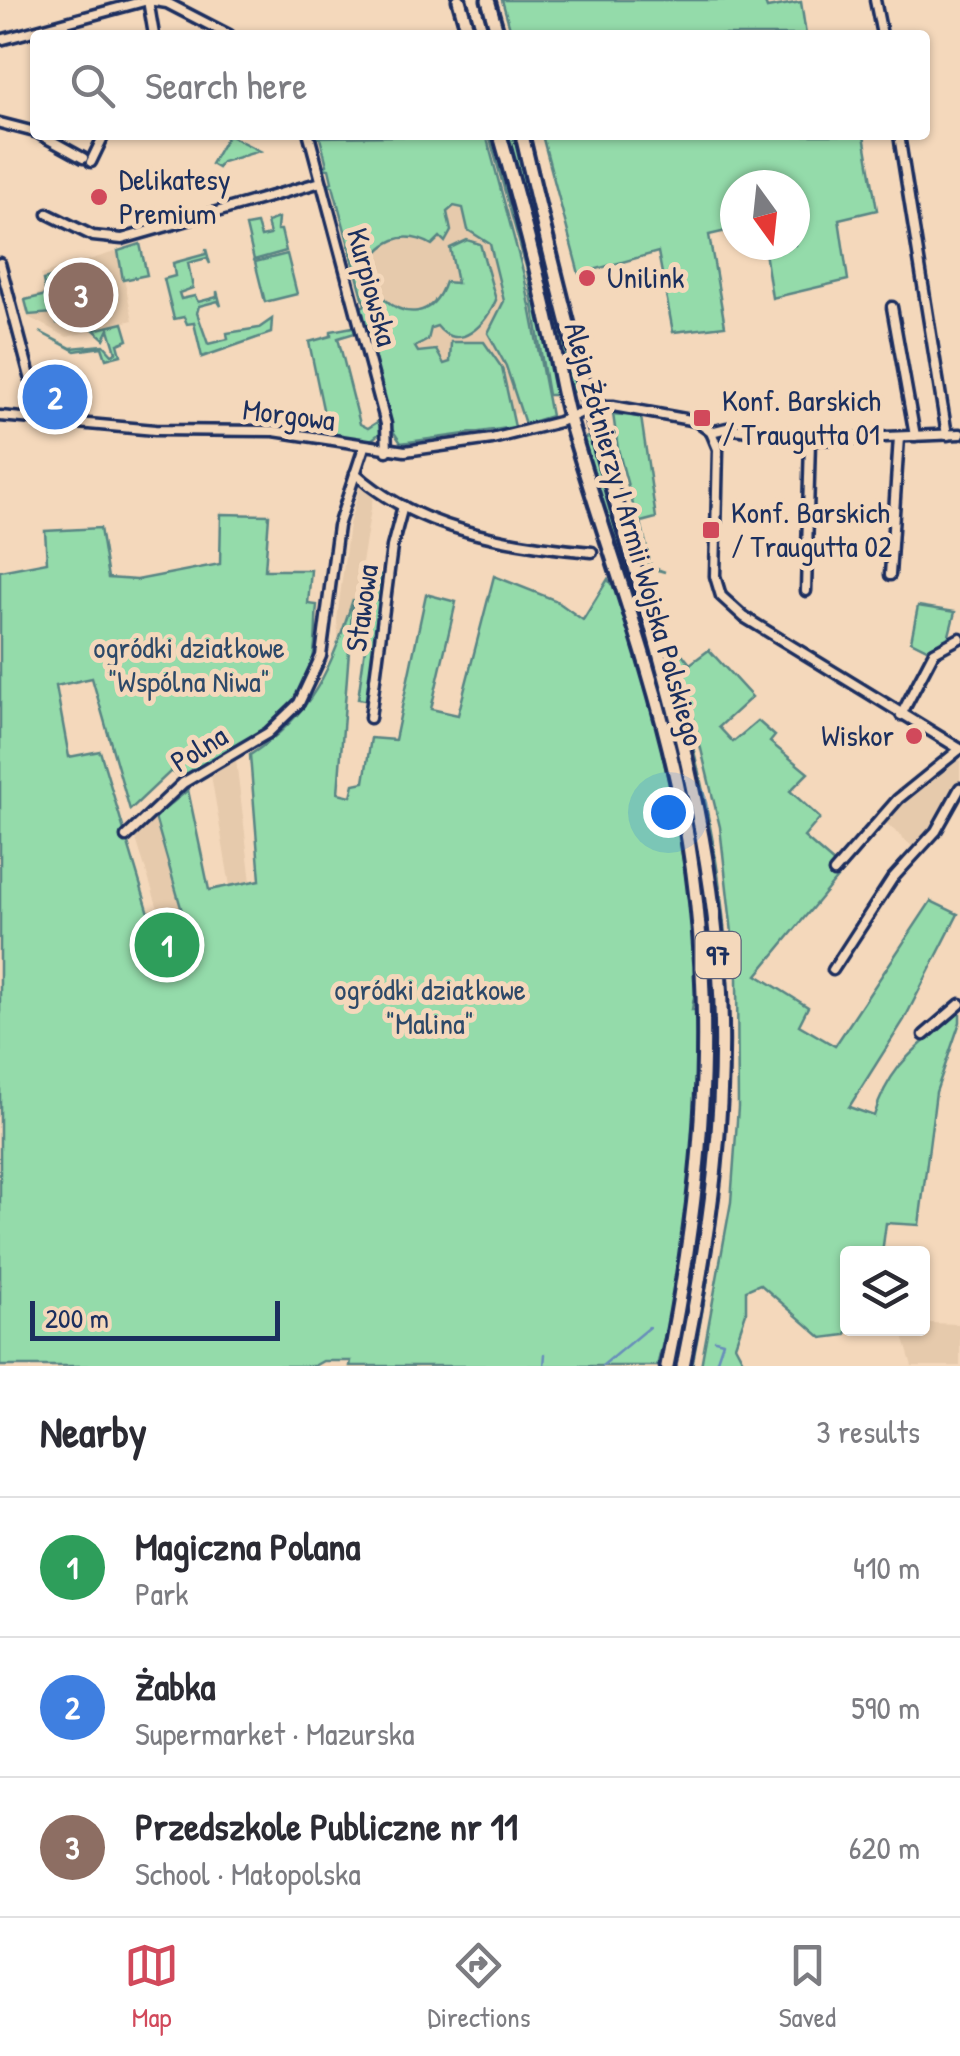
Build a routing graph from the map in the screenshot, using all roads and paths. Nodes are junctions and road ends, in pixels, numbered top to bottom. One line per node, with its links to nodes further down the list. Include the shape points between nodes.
1 (148, 0): 5 (street); 6 (street); 7 (street)
2 (458, 0): 8 (main road)
3 (488, 0): 9 (main road)
4 (875, 0): 10 (street)
5 (37, 30)
6 (153, 30)
7 (220, 30)
8 (467, 30)
9 (497, 30)
10 (881, 30)
11 (30, 32): 12 (street)
12 (0, 40)
13 (0, 124): 14 (street)
14 (30, 131)
15 (49, 140): 16 (street, via 87,160)
16 (101, 140)
17 (310, 140): 21 (street, Kurpiowska)
18 (501, 140): 28 (main road, Aleja Żołnierzy I Armii Wojska Polskiego / 97)
19 (523, 140): 25 (main road, Aleja Żołnierzy I Armii Wojska Polskiego / 97)
20 (899, 140): 31 (street)
21 (321, 182): 22 (street, via 122,240 93,236); 36 (street, Kurpiowska, via 386,424)
22 (48, 214)
23 (0, 262): 27 (street)
24 (892, 308): 33 (street)
25 (591, 408): 28 (street, Morgowa); 29 (street, via 675,415); 53 (main road, Aleja Żołnierzy I Armii Wojska Polskiego / 97, via 682,735 716,928 718,1148)
26 (0, 416): 27 (street, Morgowa)
27 (41, 418): 35 (street, Morgowa, via 154,430 274,431)
28 (570, 418): 36 (street, Morgowa, via 463,444); 52 (main road, Aleja Żołnierzy I Armii Wojska Polskiego / 97, via 661,715 698,900 704,1124)
29 (711, 432): 34 (street, via 727,428); 43 (street, via 718,454 715,576 722,596 758,626)
30 (960, 434): 31 (street)
31 (947, 435): 33 (street)
32 (898, 436): 33 (street); 34 (street); 40 (street)
33 (914, 436)
34 (810, 440): 41 (street)
35 (364, 448): 36 (street, Morgowa); 37 (street, Polna)
36 (387, 451)
37 (354, 474): 38 (street); 47 (street, Polna, via 338,526 321,656 299,703 268,733 183,783)
38 (403, 506): 39 (street, via 455,528); 44 (street, Stawowa)
39 (592, 552)
40 (890, 575)
41 (806, 591)
42 (960, 638): 43 (street, via 934,652)
43 (901, 715): 45 (street)
44 (370, 718)
45 (960, 749): 48 (street, via 898,799)
46 (960, 788): 49 (street, via 936,832 892,879)
47 (126, 837)
48 (834, 872)
49 (833, 970)
50 (960, 1004): 51 (street)
51 (924, 1036)
52 (667, 1366)
53 (683, 1366)

